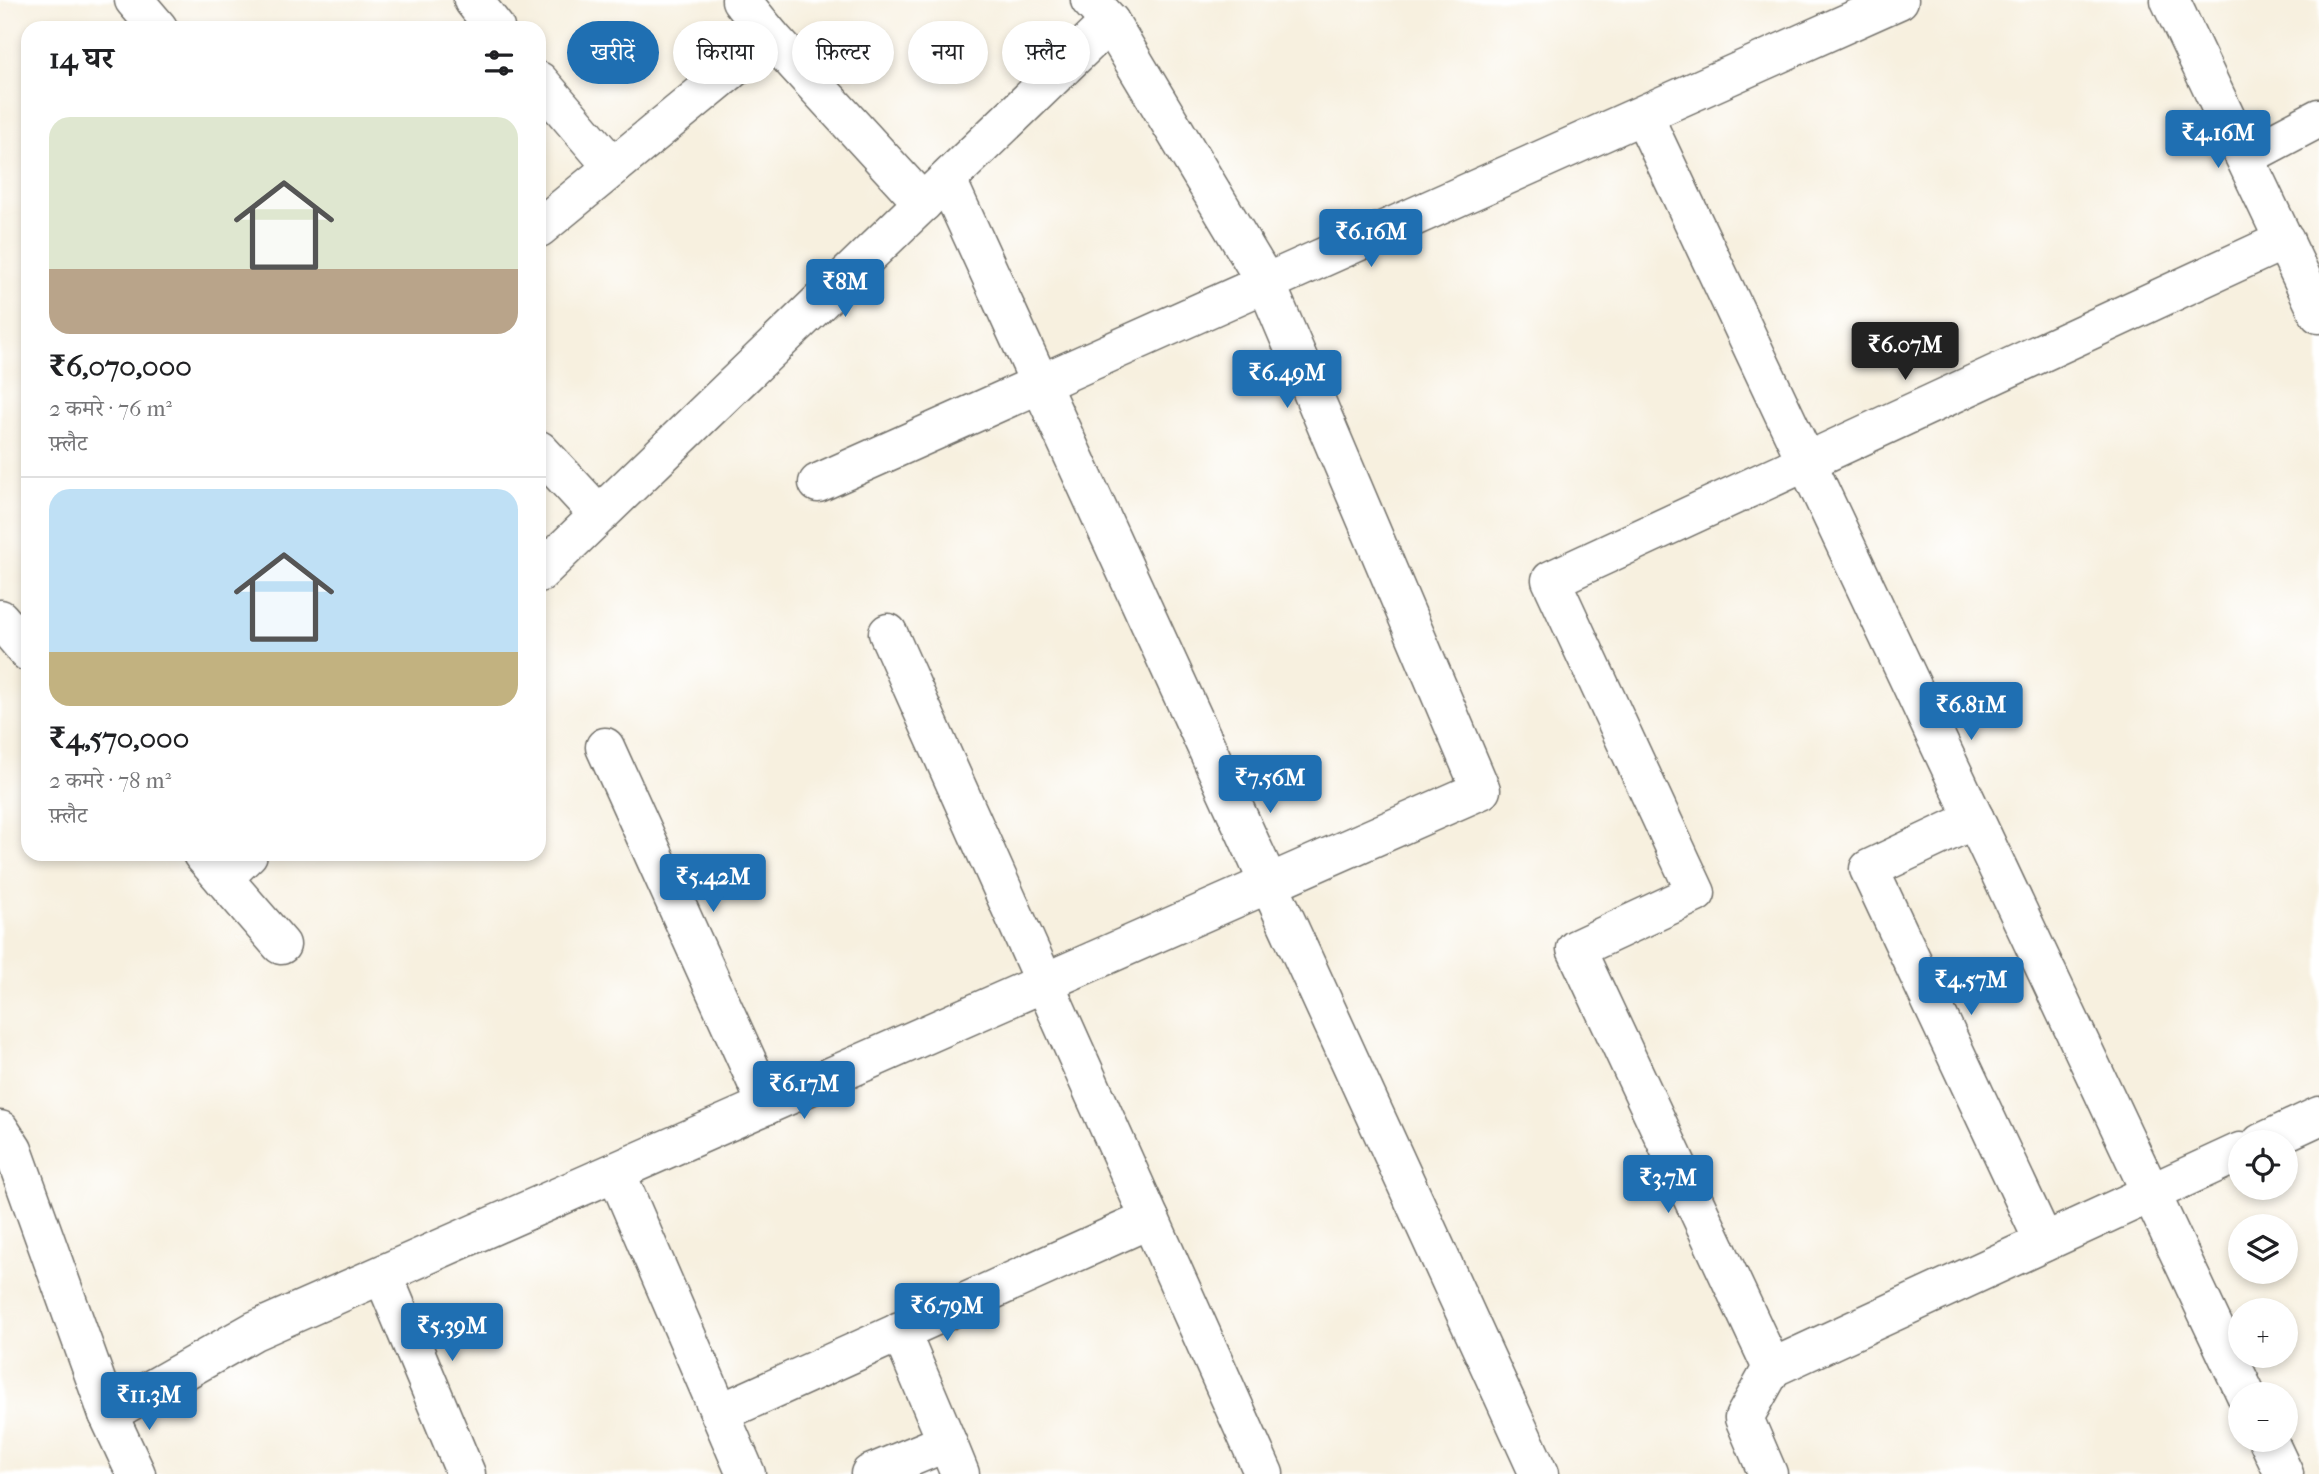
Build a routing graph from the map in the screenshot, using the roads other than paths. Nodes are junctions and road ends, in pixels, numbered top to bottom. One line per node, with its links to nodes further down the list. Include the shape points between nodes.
1 (134, 0): 7 (street)
2 (472, 0): 8 (street)
3 (741, 0): 9 (street)
4 (1899, 0): 13 (street)
5 (2170, 0): 15 (street)
6 (1100, 11): 17 (street); 20 (street)
7 (152, 21)
8 (489, 21)
9 (758, 21)
10 (778, 44): 17 (street)
11 (714, 84): 16 (street)
12 (546, 89): 16 (street)
13 (1643, 115): 20 (street); 24 (street)
14 (2319, 118): 15 (street)
15 (2245, 157): 19 (street)
16 (613, 167): 18 (street)
17 (935, 191): 22 (street); 26 (street)
18 (546, 222)
19 (2285, 240): 21 (street); 24 (street)
20 (1266, 283): 22 (street); 32 (street, via 1481,790)
21 (2319, 314)
22 (1040, 384): 25 (street); 32 (street)
23 (546, 458): 26 (street)
24 (1806, 461): 30 (street); 46 (street, via 1550,580 1696,893 1577,949)
25 (818, 483)
26 (599, 515): 27 (street)
27 (546, 566)
28 (888, 633): 34 (street)
29 (605, 747): 35 (street)
30 (1975, 819): 41 (street); 43 (street, via 1868,869)
31 (225, 862): 33 (street)
32 (1269, 884): 34 (street); 57 (street)
33 (281, 945)
34 (1044, 982): 35 (street); 42 (street)
35 (767, 1105): 40 (street)
36 (2319, 1116): 37 (street)
37 (2289, 1130)
38 (4, 1146): 49 (street)
39 (2228, 1158): 41 (street)
40 (616, 1172): 44 (street); 48 (street)
41 (2151, 1193): 43 (street); 47 (street)
42 (1150, 1219): 45 (street); 56 (street)
43 (2045, 1242): 46 (street)
44 (383, 1275): 49 (street, via 254,1331); 53 (street)
45 (900, 1331): 48 (street); 51 (street)
46 (1772, 1368): 58 (street, via 1744,1418)
47 (2240, 1382)
48 (720, 1413): 54 (street)
49 (108, 1414): 52 (street)
50 (2274, 1452): 59 (street)
51 (954, 1458): 55 (street)
52 (135, 1474)
53 (466, 1474)
54 (746, 1474)
55 (870, 1474)
56 (1264, 1474)
57 (1539, 1474)
58 (1768, 1474)
59 (2284, 1474)

